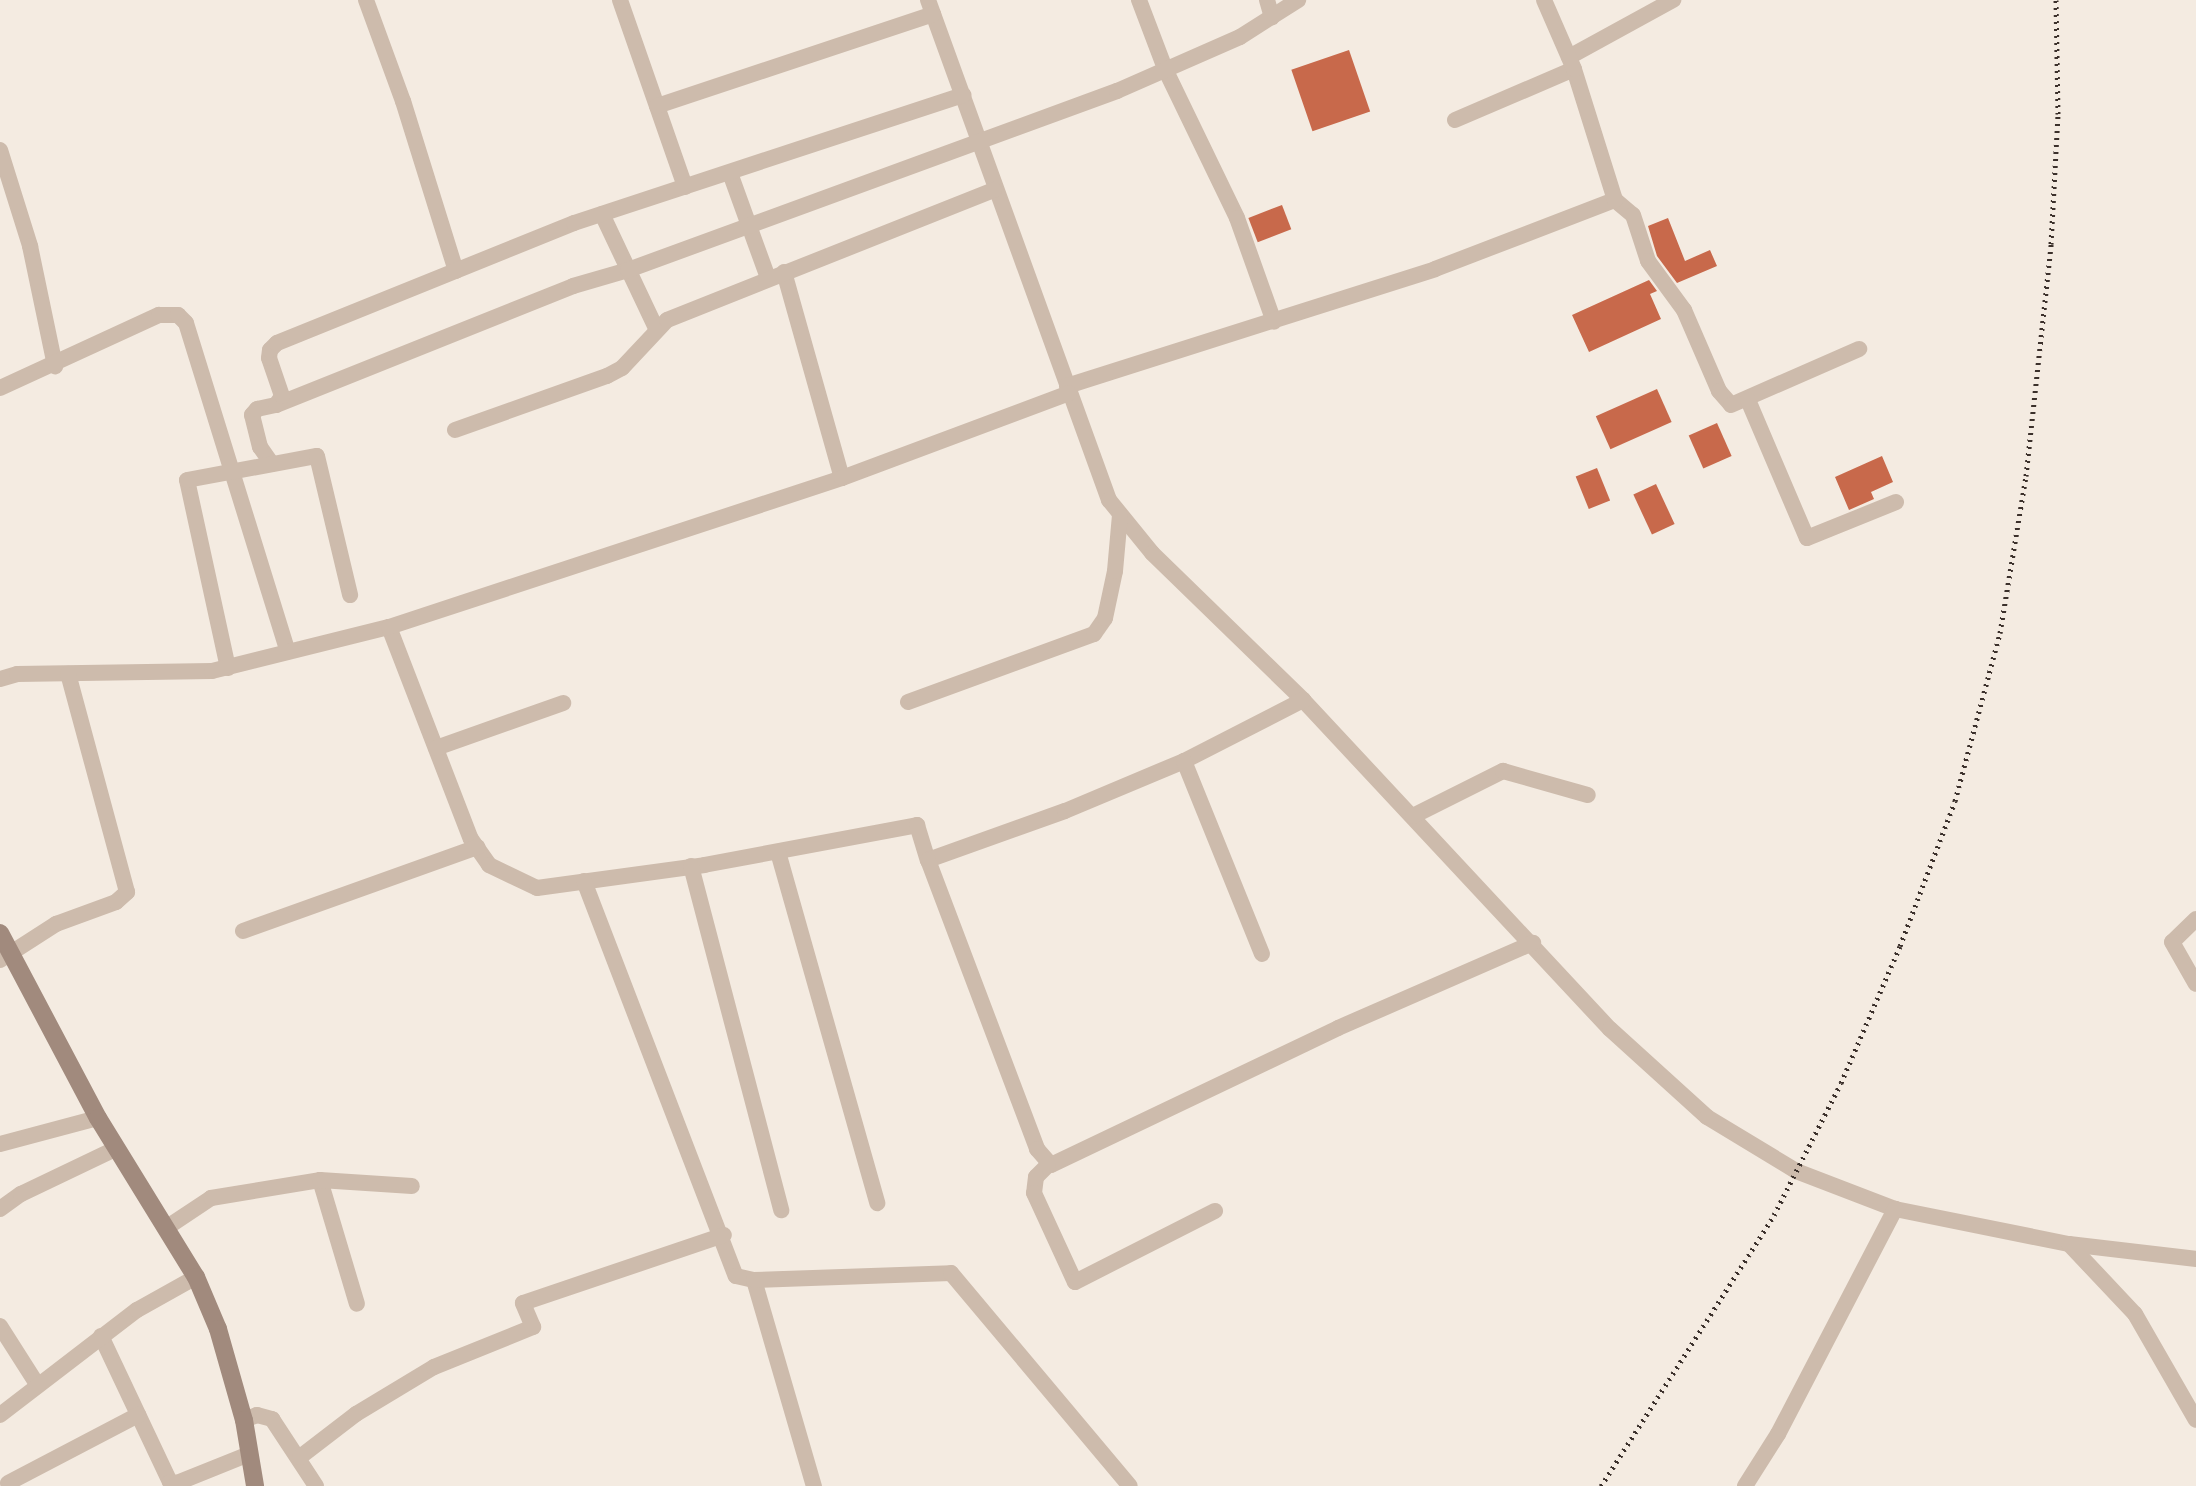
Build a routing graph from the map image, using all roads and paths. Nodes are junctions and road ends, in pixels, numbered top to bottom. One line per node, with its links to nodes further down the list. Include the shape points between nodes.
1 (366, 0): 24 (street, via 407,111)
2 (621, 0): 13 (street)
3 (1139, 0): 11 (street)
4 (1268, 0): 9 (street)
5 (1298, 0): 9 (street)
6 (1545, 0): 10 (street)
7 (1673, 0): 10 (street)
8 (931, 7): 12 (street); 13 (street)
9 (1272, 17): 11 (street)
10 (1571, 63): 14 (street); 20 (street)
11 (1166, 71): 15 (street); 27 (street, via 1237,219)
12 (963, 95): 15 (street); 17 (street)
13 (657, 106): 18 (street)
14 (1455, 120)
15 (978, 143): 19 (street); 22 (street)
16 (0, 150): 30 (street, via 30,247)
17 (730, 173): 18 (street); 22 (street)
18 (685, 187): 21 (street)
19 (995, 190): 25 (street); 32 (street)
20 (1615, 200): 27 (street, via 1434,270); 33 (street, via 1633,215 1648,261 1684,310 1718,391 1731,405)
21 (602, 214): 23 (street); 24 (street)
22 (748, 223): 23 (street); 26 (street)
23 (628, 270): 28 (street); 34 (street, via 527,304)
24 (456, 271): 34 (street, via 277,343 269,358 283,389)
25 (784, 272): 26 (street); 38 (street)
26 (768, 278): 28 (street)
27 (1274, 323): 32 (street)
28 (656, 328): 35 (street, via 632,358 607,376)
29 (1859, 349): 33 (street)
30 (55, 366): 31 (street); 37 (street, via 159,315 178,315 186,323)
31 (0, 388)
32 (1068, 389): 38 (street); 40 (street, via 1109,500)
33 (1748, 400): 39 (street, via 1807,538)
34 (276, 405): 36 (street, via 257,409 252,415 260,447)
35 (454, 430)
36 (272, 464): 37 (street); 41 (street, via 317,456)
37 (232, 471): 43 (street); 44 (street, via 187,480)
38 (842, 478): 42 (street)
39 (1895, 502)
40 (1120, 515): 47 (street, via 1152,553); 48 (street, via 1105,618 1094,634)
41 (350, 595)
42 (389, 627): 43 (street); 50 (street)
43 (288, 652): 44 (street)
44 (228, 668): 45 (street, via 176,674)
45 (68, 674): 46 (street); 64 (street, via 127,892 116,902 56,924)
46 (0, 678)
47 (1303, 700): 51 (street); 53 (street)
48 (908, 702)
49 (563, 703): 50 (street)
50 (436, 748): 54 (street)
51 (1184, 761): 56 (street, via 1065,811); 63 (street)
52 (1588, 795): 53 (street, via 1503,771)
53 (1413, 816): 62 (street)
54 (477, 847): 58 (street, via 489,865 537,888); 60 (street)
55 (778, 852): 56 (street, via 918,825); 57 (street); 72 (street)
56 (928, 860): 69 (street, via 1037,1149)
57 (691, 866): 58 (street); 75 (street)
58 (584, 881): 78 (street)
59 (2196, 919): 65 (street, via 2172,942)
60 (243, 931)
61 (0, 933): 64 (street)
62 (1533, 943): 69 (street, via 1338,1028); 74 (street, via 1610,1029 1707,1118 1796,1171)
63 (1262, 954)
64 (6, 957): 66 (street)
65 (2196, 984)
66 (98, 1118): 67 (street); 68 (street)
67 (0, 1144)
68 (117, 1149): 73 (street, via 21,1194); 77 (street)
69 (1048, 1165): 76 (street, via 1036,1177 1034,1193 1075,1282)
70 (320, 1180): 71 (street); 77 (street, via 211,1198); 83 (street)
71 (412, 1186)
72 (877, 1203)
73 (0, 1209)
74 (1895, 1209): 79 (street); 98 (street, via 1778,1434)
75 (781, 1210)
76 (1215, 1211)
77 (166, 1228): 81 (street)
78 (724, 1235): 82 (street, via 736,1276); 92 (street, via 523,1303 533,1327 434,1367 356,1414)
79 (2069, 1244): 80 (street); 90 (street, via 2135,1314)
80 (2196, 1259)
81 (195, 1277): 85 (street); 89 (street, via 218,1329)
82 (754, 1280): 96 (street); 97 (street, via 951,1273)
83 (357, 1304)
84 (0, 1326): 86 (street)
85 (101, 1336): 86 (street); 88 (street)
86 (37, 1384): 87 (street)
87 (0, 1415)
88 (138, 1415): 91 (street, via 173,1484); 93 (street)
89 (244, 1420): 91 (street); 92 (street, via 257,1415 272,1419)
90 (2196, 1420)
91 (249, 1454): 94 (street)
92 (300, 1457): 95 (street)
93 (9, 1483)
94 (255, 1486)
95 (316, 1486)
96 (814, 1486)
97 (1130, 1486)
98 (1745, 1486)

